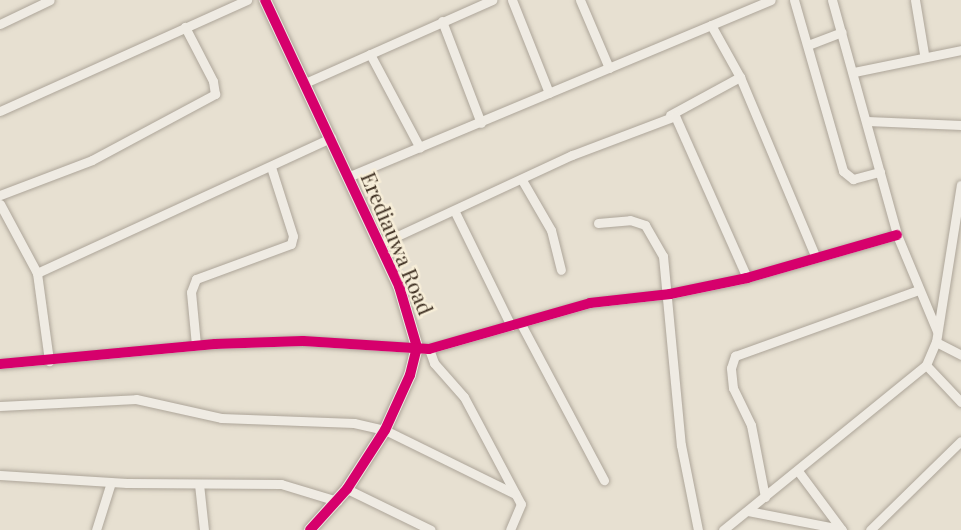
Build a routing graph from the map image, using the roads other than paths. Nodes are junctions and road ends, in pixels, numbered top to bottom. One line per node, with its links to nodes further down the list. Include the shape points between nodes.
1 (50, 0): 12 (street)
2 (247, 0): 14 (street)
3 (492, 0): 11 (street)
4 (512, 0): 24 (street)
5 (580, 0): 20 (street)
6 (771, 0): 13 (street)
7 (794, 0): 16 (street)
8 (832, 0): 15 (street)
9 (915, 0): 19 (street)
10 (268, 1): 23 (street, Erediauwa Road)
11 (442, 21): 18 (street); 28 (street)
12 (0, 24)
13 (711, 24): 20 (street); 22 (street)
14 (185, 27): 25 (street); 37 (street, via 215,94 92,160 43,183)
15 (842, 32): 16 (street); 21 (street)
16 (808, 45): 33 (street, via 843,171 853,179)
17 (961, 50): 19 (street)
18 (370, 54): 23 (street); 31 (street)
19 (924, 54): 21 (street)
20 (609, 68): 24 (street)
21 (853, 72): 27 (street)
22 (740, 77): 26 (street); 43 (street)
23 (305, 83): 30 (street, Erediauwa Road)
24 (550, 93): 28 (street)
25 (0, 111)
26 (670, 115): 35 (street); 46 (street, via 680,120)
27 (867, 121): 29 (street); 33 (street)
28 (481, 123): 31 (street)
29 (961, 125)
30 (331, 138): 32 (street); 34 (street, Erediauwa Road)
31 (420, 148): 34 (street)
32 (271, 167): 45 (street); 51 (street, via 293,236 290,244 196,279 191,292)
33 (880, 172): 41 (street)
34 (350, 176): 42 (street, Erediauwa Road)
35 (522, 180): 39 (street); 44 (street, via 551,230)
36 (961, 190): 50 (street)
37 (0, 195)
38 (0, 204): 45 (street)
39 (455, 212): 42 (street); 49 (street)
40 (598, 223): 48 (street, via 631,220 653,232)
41 (897, 235): 43 (street); 47 (street)
42 (380, 244): 52 (street, Erediauwa Road)
43 (816, 256): 46 (street)
44 (561, 270)
45 (37, 273): 54 (street)
46 (747, 278): 48 (street)
47 (918, 290): 50 (street); 68 (street, via 735,356 733,388 751,425)
48 (670, 294): 49 (street, via 590,303); 78 (street, via 681,445)
49 (516, 325): 52 (street); 63 (street)
50 (937, 337): 53 (street); 56 (street)
51 (196, 345): 52 (street, via 303,341); 54 (street)
52 (423, 348): 59 (street, Erediauwa Road); 67 (street, via 464,397)
53 (961, 355)
54 (49, 361): 55 (street)
55 (0, 364)
56 (926, 365): 57 (street); 61 (street)
57 (961, 402)
58 (0, 406): 59 (street, via 136,400 221,418 330,419)
59 (385, 430): 66 (street, Erediauwa Road); 67 (street)
60 (961, 441): 80 (street)
61 (798, 471): 68 (street); 72 (street)
62 (0, 475): 64 (street)
63 (604, 480)
64 (111, 482): 65 (street); 73 (street)
65 (199, 484): 69 (street, via 299,486); 74 (street)
66 (347, 489): 69 (street, Erediauwa Road); 76 (street)
67 (515, 494): 77 (street, via 521,512)
68 (765, 497): 70 (street)
69 (337, 501): 75 (street, Erediauwa Road)
70 (748, 511): 71 (street); 72 (street)
71 (736, 526): 79 (street)
72 (842, 529)
73 (96, 530)
74 (204, 530)
75 (310, 530)
76 (431, 530)
77 (510, 530)
78 (698, 530)
79 (723, 530)
80 (870, 530)

